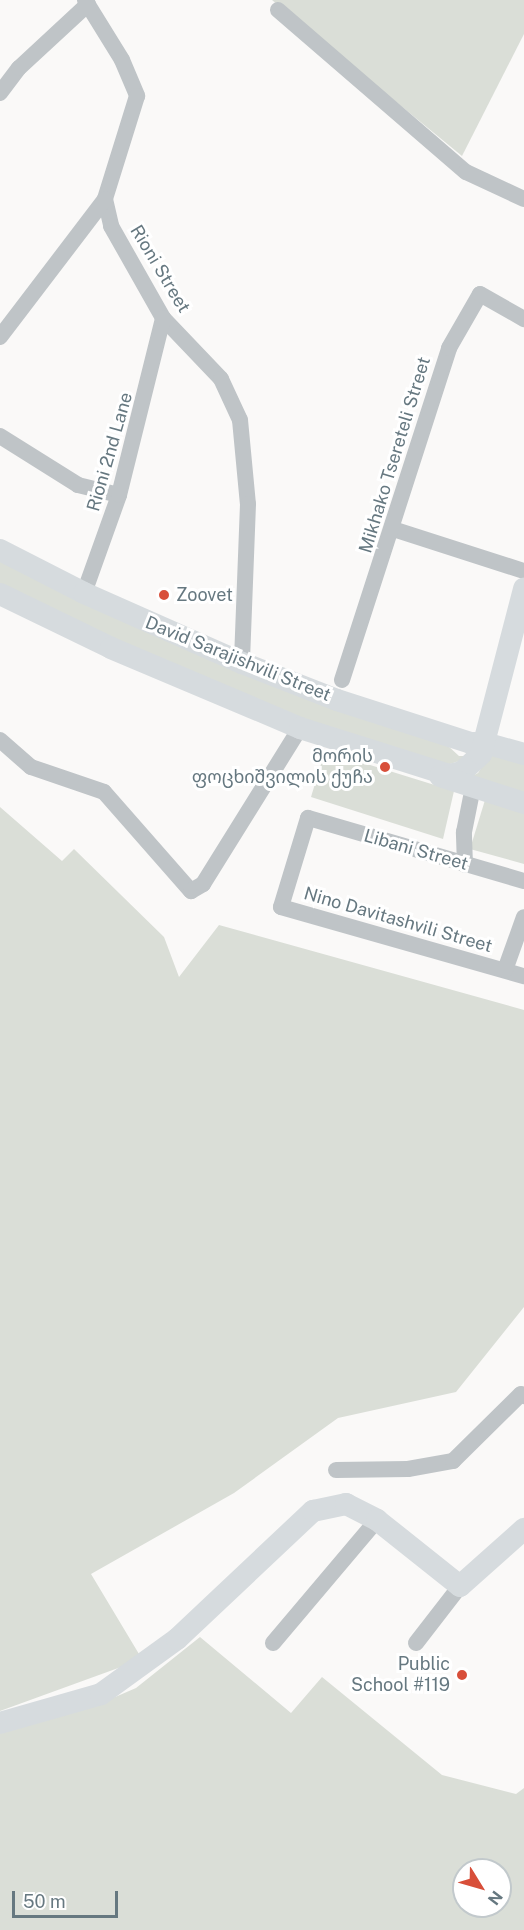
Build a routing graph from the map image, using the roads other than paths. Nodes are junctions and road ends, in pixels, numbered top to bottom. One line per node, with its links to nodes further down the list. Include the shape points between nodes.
1 (87, 2): 3 (street, via 19,68); 4 (street, via 122,60 137,96)
2 (278, 10): 5 (street, via 466,172)
3 (0, 93)
4 (105, 199): 6 (street, Rioni Street, via 111,226); 8 (street)
5 (524, 199)
6 (163, 318): 10 (street, Rioni 2nd Lane); 17 (street, Rioni Street, via 221,379 240,420 248,504)
7 (524, 319): 11 (street, Mikhako Tsereteli Street, via 480,294 449,348)
8 (0, 337)
9 (0, 436): 10 (street, via 78,485)
10 (119, 495): 15 (street, Rioni 2nd Lane)
11 (393, 529): 13 (street); 18 (street, Mikhako Tsereteli Street)
12 (0, 550): 15 (main road, David Sarajishvili Street)
13 (524, 571)
14 (524, 589): 21 (main road)
15 (84, 593): 17 (main road, David Sarajishvili Street)
16 (0, 594): 19 (main road, via 111,648)
17 (242, 663): 21 (main road, David Sarajishvili Street, via 337,700 471,743)
18 (342, 680)
19 (300, 728): 20 (street, via 203,884 191,891 104,792 31,767); 23 (main road)
20 (0, 740)
21 (485, 743): 22 (main road); 23 (main road, via 473,765 462,772)
22 (524, 754)
23 (436, 774): 24 (main road)
24 (473, 787): 25 (main road); 27 (street, via 464,832)
25 (524, 802)
26 (308, 818): 27 (street, Libani Street); 30 (street, Nino Davitashvili Street, via 281,907)
27 (465, 865): 28 (street, Libani Street)
28 (524, 881)
29 (524, 916): 30 (street)
30 (505, 970): 31 (street, Nino Davitashvili Street)
31 (524, 976)
32 (524, 1395): 33 (street, via 453,1461 408,1469)
33 (336, 1470)
34 (377, 1520): 36 (main road); 37 (street); 39 (main road, via 346,1504 313,1511 177,1639 101,1694)
35 (524, 1529): 36 (main road)
36 (460, 1586): 38 (street)
37 (273, 1643)
38 (416, 1643)
39 (0, 1723)

